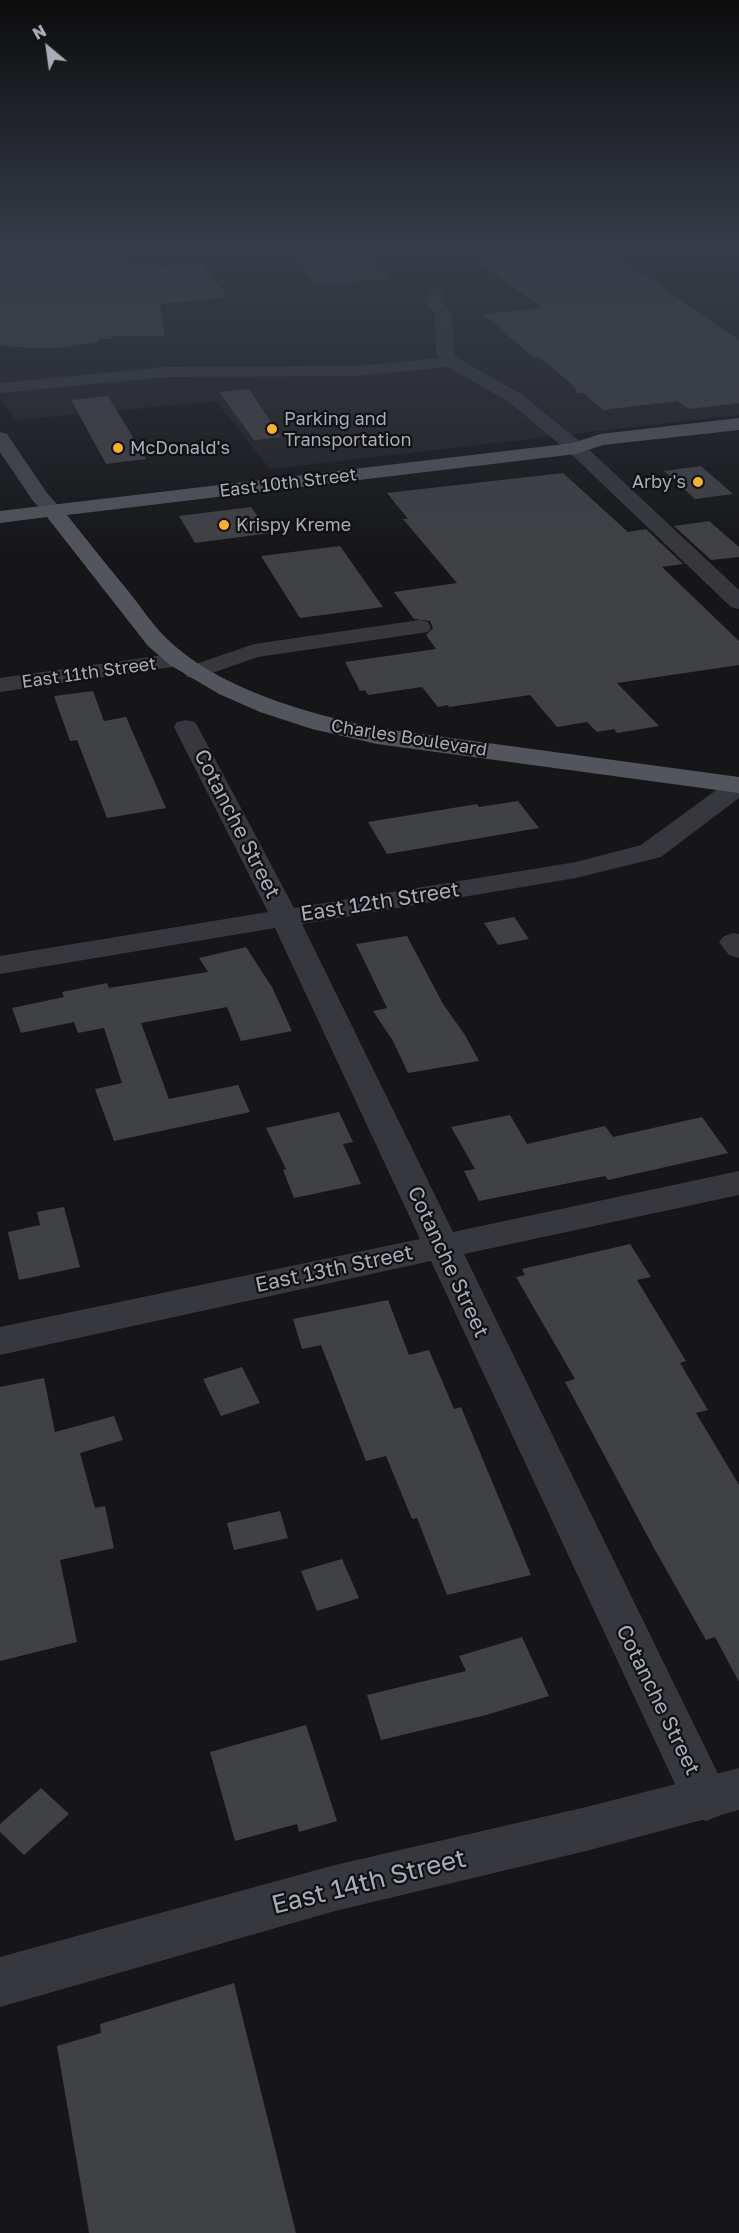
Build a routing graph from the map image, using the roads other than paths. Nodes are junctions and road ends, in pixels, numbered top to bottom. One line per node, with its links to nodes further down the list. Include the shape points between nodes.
1 (444, 352): 2 (street)
2 (451, 362): 3 (street, via 357,371 167,372); 7 (street, via 515,398)
3 (0, 388)
4 (739, 424): 7 (main road, East 10th Street, via 600,440)
5 (739, 436): 7 (main road, East 10th Street, via 605,452)
6 (0, 438): 8 (main road)
7 (576, 448): 8 (main road, East 10th Street); 10 (street)
8 (53, 510): 9 (main road, East 10th Street); 13 (main road, Charles Boulevard, via 156,641)
9 (0, 517)
10 (731, 585): 11 (street)
11 (739, 602)
12 (420, 627): 13 (street, East 11th Street, via 254,651)
13 (187, 666): 14 (street, East 11th Street); 16 (main road, Charles Boulevard, via 269,707 321,724 377,736)
14 (0, 685)
15 (186, 727): 17 (street, Cotanche Street)
16 (739, 786): 17 (street, East 12th Street, via 651,851 576,870)
17 (285, 918): 18 (street, East 12th Street); 20 (street, Cotanche Street)
18 (0, 965)
19 (739, 1183): 20 (street, East 13th Street)
20 (441, 1246): 21 (street, East 13th Street); 22 (street, Cotanche Street)
21 (0, 1341)
22 (722, 1794): 23 (street, East 14th Street, via 335,1888)
23 (0, 1982)

